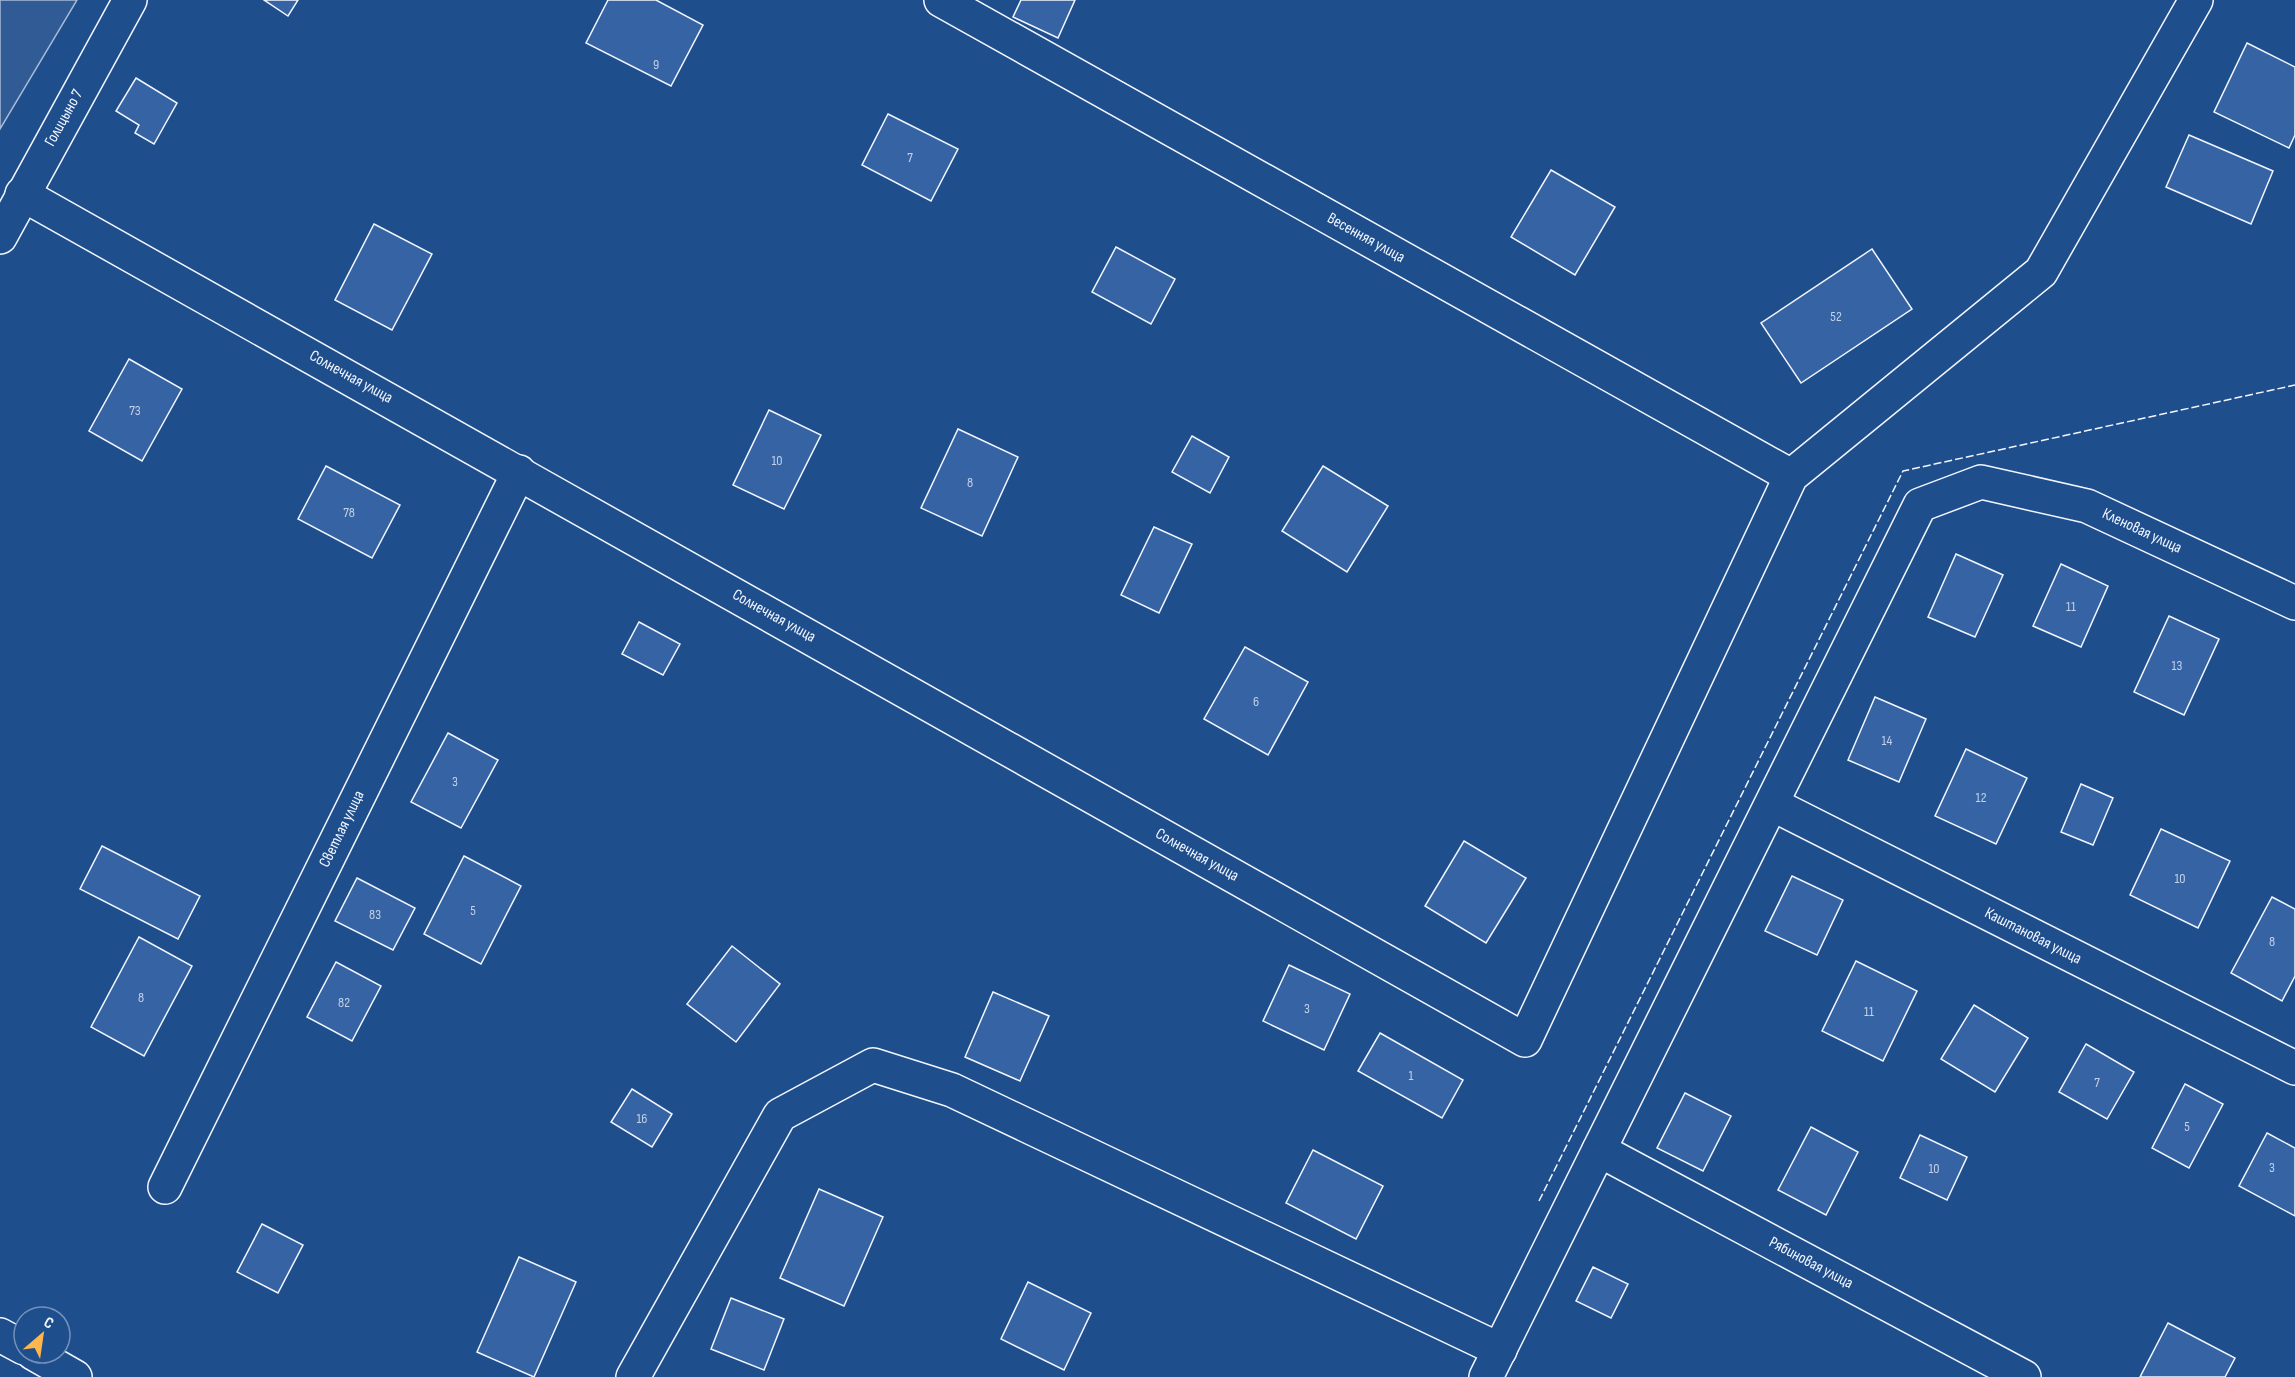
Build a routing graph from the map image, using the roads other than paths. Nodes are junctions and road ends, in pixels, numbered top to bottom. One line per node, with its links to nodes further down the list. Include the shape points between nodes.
1 (130, 0): 4 (street, Голицыно 7)
2 (941, 0): 7 (street, Весенняя улица)
3 (2196, 0): 7 (street, via 2041,272)
4 (22, 194): 5 (street, Голицыно 7); 6 (street, Солнечная улица)
5 (0, 237)
6 (519, 472): 7 (street, Солнечная улица, via 1525,1040); 12 (street, Светлая улица)
7 (1791, 476)
8 (2295, 603): 9 (street, Кленовая улица, via 2087,506 1981,482 1920,505)
9 (1772, 804): 10 (street, Каштановая улица); 11 (street)
10 (2295, 1068)
11 (1599, 1150): 13 (street); 17 (street, Рябиновая улица)
12 (165, 1187)
13 (1493, 1363): 16 (street, via 952,1090 873,1065 780,1115)
14 (54, 1365): 15 (street)
15 (75, 1377)
16 (633, 1377)
17 (2024, 1377)

